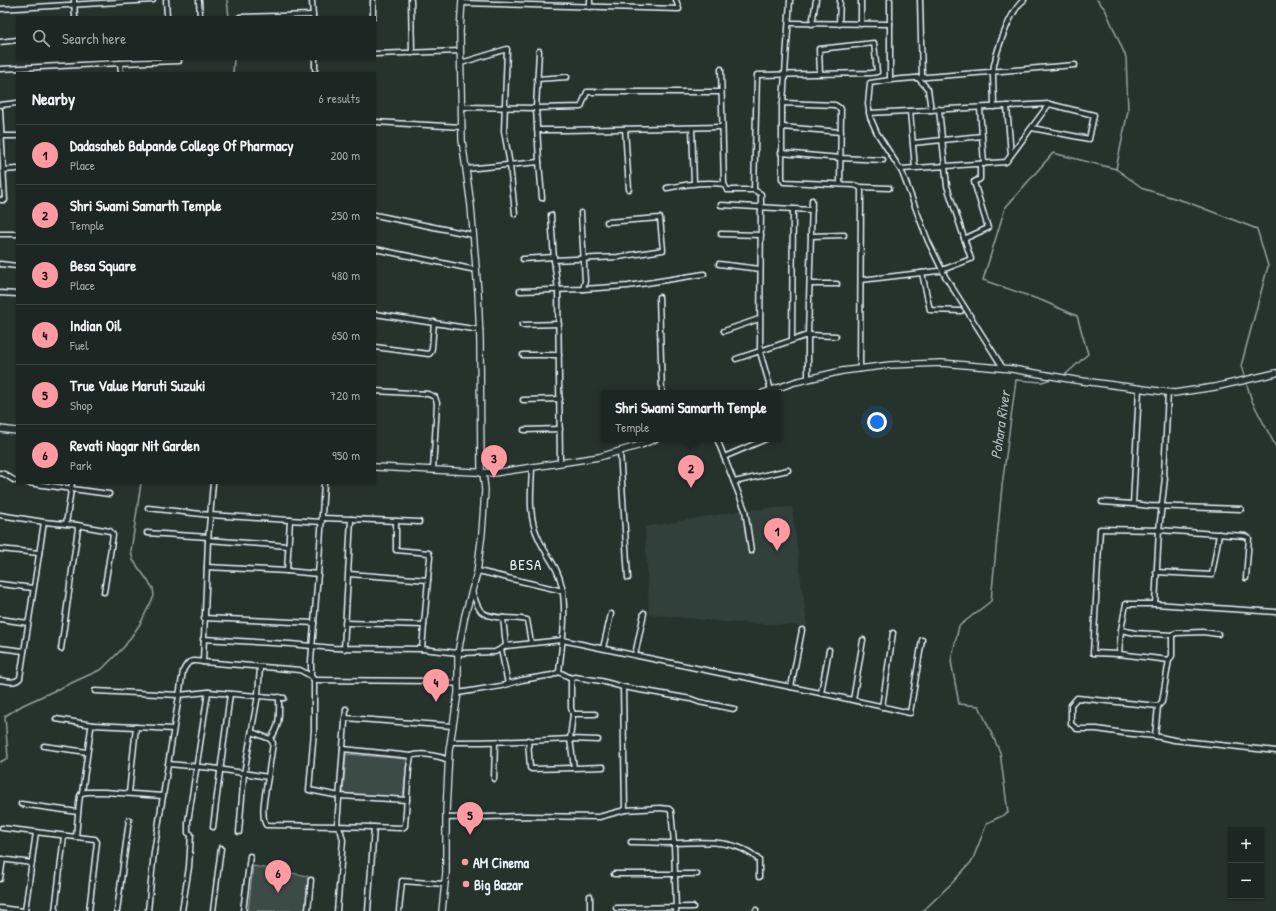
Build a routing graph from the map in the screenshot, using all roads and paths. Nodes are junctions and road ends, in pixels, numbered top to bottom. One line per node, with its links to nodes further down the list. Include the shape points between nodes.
1 (153, 0): 14 (street)
2 (166, 0): 22 (street)
3 (200, 0): 23 (street)
4 (411, 0): 35 (street)
5 (590, 0): 19 (street)
6 (676, 0): 19 (street, via 679,9)
7 (790, 0): 26 (street)
8 (816, 0): 27 (street)
9 (840, 0): 28 (street)
10 (861, 0): 29 (street)
11 (890, 0): 30 (street)
12 (920, 0): 51 (street)
13 (1024, 0): 46 (street, via 1012,13 1003,33)
14 (137, 1): 18 (street)
15 (312, 1): 24 (street)
16 (373, 1): 25 (street)
17 (462, 1): 19 (street); 33 (street)
18 (74, 2): 20 (street); 21 (street)
19 (590, 7)
20 (0, 9)
21 (75, 16)
22 (167, 16)
23 (200, 16)
24 (313, 16)
25 (373, 16)
26 (788, 23): 27 (street); 48 (street)
27 (812, 24): 28 (street)
28 (839, 24): 29 (street)
29 (861, 24): 30 (street)
30 (890, 24): 53 (street)
31 (16, 40): 32 (street)
32 (0, 42)
33 (460, 51): 35 (street); 40 (street)
34 (539, 51): 52 (street)
35 (412, 53): 36 (street)
36 (376, 54)
37 (315, 60): 43 (street)
38 (179, 61): 39 (street)
39 (120, 63): 42 (street); 45 (street)
40 (461, 63): 61 (street); 62 (street, via 507,49)
41 (1075, 65): 46 (street)
42 (0, 69)
43 (315, 69)
44 (721, 69): 55 (street)
45 (121, 72)
46 (993, 72): 51 (street); 63 (street)
47 (871, 73): 49 (street); 49 (street, via 877,72 874,42 819,49); 54 (street)
48 (785, 74): 49 (street); 57 (street); 105 (street, via 757,75)
49 (820, 74)
50 (567, 77): 52 (street)
51 (920, 77): 53 (street); 68 (street, via 928,88)
52 (538, 79): 64 (street)
53 (890, 80): 54 (street)
54 (870, 83): 70 (street)
55 (721, 92): 64 (street, via 586,92 581,107); 73 (street)
56 (16, 103): 59 (street)
57 (783, 103): 75 (street); 79 (street, via 835,105 841,109)
58 (1049, 104): 60 (street); 76 (street); 76 (street, via 1094,115 1089,139)
59 (0, 105)
60 (1007, 106): 63 (street); 86 (street)
61 (462, 107): 62 (street); 72 (street)
62 (505, 107): 64 (street); 91 (street, via 504,131)
63 (994, 107): 65 (street)
64 (536, 108): 78 (street)
65 (980, 108): 66 (street); 82 (street)
66 (939, 109): 68 (street); 83 (street)
67 (0, 110): 80 (street)
68 (931, 110): 69 (street)
69 (910, 111): 70 (street); 84 (street)
70 (869, 113): 96 (street, via 877,133)
71 (376, 122): 72 (street)
72 (462, 127): 93 (street)
73 (722, 127): 74 (street); 99 (street)
74 (692, 128): 77 (street); 98 (street)
75 (782, 128): 79 (street); 85 (street)
76 (1032, 128): 86 (street)
77 (625, 129): 78 (street); 104 (street)
78 (537, 130): 89 (street)
79 (841, 132): 87 (street)
80 (1, 136): 81 (street); 97 (street)
81 (16, 136)
82 (982, 136): 83 (street); 90 (street)
83 (942, 140): 84 (street); 92 (street)
84 (913, 143): 94 (street)
85 (781, 153): 87 (street); 100 (street, via 781,178 784,182)
86 (1011, 155): 90 (street, via 1006,162)
87 (840, 158): 88 (street); 100 (street)
88 (883, 160)
89 (539, 162): 91 (street); 106 (street)
90 (982, 164): 92 (street); 125 (street, via 980,179 974,182 988,228)
91 (510, 165): 93 (street); 114 (street)
92 (944, 166): 94 (street); 125 (street, via 946,186)
93 (466, 168): 121 (street)
94 (915, 168): 96 (street)
95 (16, 169): 97 (street)
96 (901, 169): 135 (street)
97 (3, 170): 107 (street, via 5,200)
98 (694, 183): 99 (street); 102 (street)
99 (724, 184): 105 (street, via 727,190)
100 (840, 184): 101 (street)
101 (860, 187): 103 (street); 138 (street)
102 (667, 188)
103 (889, 188)
104 (629, 189)
105 (754, 190): 110 (street, via 761,194)
106 (542, 198)
107 (0, 200)
108 (812, 200): 112 (street)
109 (721, 205): 110 (street)
110 (761, 207): 111 (street); 122 (street)
111 (793, 209): 112 (street); 157 (street)
112 (812, 210): 124 (street)
113 (581, 213): 127 (street)
114 (515, 214)
115 (376, 215): 121 (street)
116 (551, 215): 129 (street)
117 (607, 222): 127 (street, via 660,218 663,250 618,257)
118 (0, 234): 119 (street)
119 (16, 234)
120 (721, 234): 122 (street)
121 (473, 235): 134 (street)
122 (761, 235): 133 (street)
123 (844, 235): 124 (street)
124 (811, 236): 139 (street)
125 (964, 239): 135 (street, via 971,259)
126 (376, 249): 134 (street)
127 (584, 258): 129 (street); 141 (street)
128 (523, 259): 129 (street)
129 (554, 259): 142 (street)
130 (0, 264): 132 (street)
131 (719, 264): 133 (street)
132 (16, 266)
133 (760, 269): 149 (street)
134 (476, 270): 153 (street)
135 (940, 271): 136 (street); 163 (street)
136 (922, 273): 138 (street); 147 (street, via 930,310)
137 (704, 274): 141 (street, via 628,286)
138 (861, 280): 164 (street)
139 (810, 284): 140 (street); 155 (street)
140 (837, 284)
141 (583, 289): 142 (street)
142 (558, 290): 143 (street); 151 (street)
143 (520, 291)
144 (0, 293): 145 (street)
145 (16, 294)
146 (659, 297): 168 (street)
147 (961, 311)
148 (376, 314): 150 (street)
149 (760, 319): 154 (street); 159 (street)
150 (434, 322): 153 (street); 158 (street, via 432,348 429,354)
151 (559, 324): 152 (street); 161 (street)
152 (522, 325)
153 (480, 330): 189 (street)
154 (724, 331)
155 (808, 335): 156 (street); 157 (street); 166 (street)
156 (836, 336)
157 (792, 340): 159 (street)
158 (376, 347)
159 (760, 351): 162 (street); 169 (street)
160 (523, 355): 161 (street)
161 (559, 355): 172 (street)
162 (736, 359)
163 (1003, 368): 164 (street, via 942,363); 167 (street)
164 (860, 369): 166 (street)
165 (1276, 373): 171 (street, via 1215,386)
166 (808, 379): 169 (street)
167 (1139, 389): 171 (street); 199 (street)
168 (662, 390)
169 (771, 390)
170 (376, 391): 186 (street, via 428,394 435,397 437,403)
171 (1168, 392): 200 (street, via 1165,478)
172 (560, 399): 173 (street); 175 (street)
173 (523, 400)
174 (0, 429): 177 (street)
175 (560, 429): 176 (street); 183 (street)
176 (524, 430)
177 (16, 431)
178 (648, 442): 181 (street)
179 (718, 442): 182 (street)
180 (759, 442): 182 (street)
181 (620, 451): 183 (street); 227 (street)
182 (724, 457): 191 (street)
183 (560, 464): 185 (street)
184 (376, 467): 186 (street)
185 (532, 468): 189 (street); 232 (street, via 532,520 543,548 556,567)
186 (433, 470): 189 (street)
187 (788, 470): 191 (street)
188 (0, 473): 190 (street)
189 (482, 473): 223 (street, via 485,490)
190 (16, 481)
191 (734, 482): 219 (street, via 745,510)
192 (35, 484): 196 (street)
193 (72, 484): 196 (street)
194 (213, 484): 204 (street)
195 (324, 484): 207 (street)
196 (71, 489): 197 (street); 211 (street)
197 (109, 494)
198 (1102, 502): 199 (street)
199 (1133, 504): 200 (street)
200 (1161, 506): 202 (street); 213 (street)
201 (148, 508): 204 (street)
202 (1241, 509)
203 (0, 515): 209 (street)
204 (210, 515): 206 (street); 216 (street)
205 (351, 519): 207 (street); 208 (street); 226 (street)
206 (290, 520): 207 (street); 217 (street)
207 (322, 520): 225 (street)
208 (396, 521): 210 (street); 229 (street, via 396,550 429,553)
209 (44, 522): 211 (street); 220 (street)
210 (419, 522)
211 (66, 524): 212 (street)
212 (76, 525): 233 (street, via 110,531 113,535); 260 (street, via 78,528)
213 (1159, 530): 215 (street); 224 (street); 267 (street, via 1100,529 1093,653)
214 (147, 533): 216 (street)
215 (1219, 534): 224 (street, via 1212,575); 228 (street, via 1249,538)
216 (208, 538): 217 (street); 221 (street)
217 (288, 546): 222 (street)
218 (0, 549): 220 (street)
219 (751, 551)
220 (39, 553): 231 (street)
221 (207, 567): 222 (street); 239 (street)
222 (287, 571): 225 (street)
223 (478, 571): 232 (street); 234 (street)
224 (1156, 572): 235 (street)
225 (318, 574): 243 (street)
226 (349, 574): 229 (street); 244 (street)
227 (628, 578)
228 (1246, 578)
229 (428, 580): 245 (street)
230 (0, 584): 231 (street)
231 (34, 588): 242 (street)
232 (563, 591): 252 (street)
233 (104, 592)
234 (472, 592): 240 (street, via 482,613); 266 (street)
235 (1155, 604): 236 (street); 247 (street, via 1126,604)
236 (1276, 612)
237 (644, 613): 268 (street)
238 (611, 614): 259 (street)
239 (204, 618): 243 (street); 251 (street)
240 (503, 618): 255 (street, via 527,620); 256 (street)
241 (0, 619): 242 (street)
242 (28, 623): 265 (street)
243 (314, 623): 257 (street)
244 (345, 623): 245 (street); 261 (street)
245 (424, 625): 262 (street)
246 (802, 630): 280 (street)
247 (1121, 630): 250 (street); 267 (street)
248 (893, 632): 290 (street)
249 (1218, 634): 250 (street, via 1176,632)
250 (1172, 635): 269 (street, via 1172,656)
251 (203, 639): 257 (street); 270 (street)
252 (562, 640): 255 (street); 259 (street); 272 (street)
253 (863, 640): 288 (street)
254 (922, 640): 290 (street, via 910,713)
255 (531, 643): 256 (street)
256 (506, 646): 263 (street)
257 (312, 647): 261 (street); 273 (street)
258 (0, 648): 265 (street)
259 (603, 648): 268 (street)
260 (61, 649)
261 (344, 649): 262 (street)
262 (422, 649): 266 (street)
263 (501, 649): 266 (street, via 495,652); 278 (street)
264 (829, 650): 283 (street)
265 (24, 651): 275 (street, via 20,678 11,682)
266 (458, 653): 277 (street)
267 (1119, 654): 269 (street)
268 (635, 655): 280 (street)
269 (1168, 660): 289 (street, via 1162,702)
270 (203, 662): 271 (street); 286 (street, via 190,661 186,664 182,670)
271 (260, 667): 273 (street, via 300,670); 287 (street)
272 (559, 672): 274 (street); 278 (street)
273 (311, 676): 276 (street)
274 (571, 678): 279 (street, via 601,681); 293 (street)
275 (0, 680)
276 (314, 680): 277 (street, via 432,681); 326 (street, via 314,731 309,790)
277 (458, 684): 285 (street)
278 (508, 684): 285 (street)
279 (623, 687): 292 (street); 329 (street)
280 (791, 687): 283 (street)
281 (95, 691): 286 (street)
282 (208, 692): 284 (street); 286 (street); 316 (street)
283 (822, 693): 288 (street)
284 (230, 694): 287 (street); 319 (street)
285 (458, 694): 298 (street)
286 (179, 695): 300 (street)
287 (258, 695): 301 (street); 303 (street, via 282,697 278,725)
288 (853, 700): 290 (street)
289 (1158, 706): 302 (street); 302 (street, via 1077,698 1072,705 1071,724 1078,729)
290 (882, 707)
291 (346, 709): 295 (street)
292 (734, 709)
293 (573, 714): 294 (street); 304 (street)
294 (595, 714)
295 (345, 718): 298 (street); 310 (street)
296 (56, 719): 297 (street)
297 (93, 725): 299 (street); 312 (street)
298 (453, 726): 307 (street)
299 (136, 727): 300 (street); 324 (street)
300 (173, 729): 315 (street)
301 (252, 732): 303 (street); 320 (street)
302 (1155, 736): 311 (street)
303 (270, 739): 321 (street, via 273,748)
304 (570, 739): 305 (street); 306 (street); 318 (street)
305 (528, 740): 308 (street); 318 (street, via 532,770)
306 (598, 740)
307 (451, 742): 308 (street); 314 (street)
308 (494, 742): 322 (street)
309 (44, 746): 312 (street)
310 (343, 749): 313 (street); 326 (street)
311 (1276, 751)
312 (88, 752): 323 (street)
313 (411, 756): 314 (street, via 433,756); 327 (street)
314 (449, 760): 331 (street)
315 (168, 764): 316 (street); 325 (street)
316 (197, 767): 319 (street); 365 (street, via 188,822 188,833 191,834)
317 (603, 767): 318 (street)
318 (574, 768)
319 (220, 770): 320 (street); 336 (street)
320 (244, 774): 321 (street); 338 (street)
321 (268, 777): 333 (street, via 264,805 266,825)
322 (494, 778)
323 (82, 793): 324 (street); 330 (street)
324 (129, 793): 325 (street)
325 (163, 796): 364 (street)
326 (340, 796): 327 (street); 333 (street)
327 (407, 800): 334 (street, via 405,826)
328 (21, 804): 330 (street)
329 (625, 810): 331 (street, via 600,817); 342 (street, via 669,809)
330 (78, 812): 340 (street)
331 (446, 818): 353 (street)
332 (129, 820): 363 (street)
333 (337, 826): 334 (street); 369 (street, via 343,840)
334 (374, 826): 370 (street)
335 (2, 828): 337 (street)
336 (213, 828)
337 (36, 832): 339 (street); 346 (street)
338 (239, 832)
339 (64, 836): 340 (street); 361 (street)
340 (76, 837): 362 (street, via 95,839 97,842)
341 (630, 842): 342 (street)
342 (674, 843): 349 (street); 350 (street, via 710,842 743,849 759,860)
343 (221, 848): 366 (street)
344 (250, 856): 367 (street)
345 (2, 859): 346 (street); 351 (street)
346 (32, 863): 360 (street)
347 (614, 874): 349 (street)
348 (697, 874): 349 (street)
349 (676, 875): 358 (street)
350 (759, 877)
351 (0, 879)
352 (310, 880): 368 (street)
353 (444, 884): 371 (street, via 402,881); 372 (street)
354 (590, 896): 373 (street)
355 (693, 907): 358 (street)
356 (0, 908): 359 (street)
357 (616, 908): 358 (street)
358 (676, 909)
359 (19, 911): 360 (street)
360 (24, 911)
361 (55, 911)
362 (89, 911)
363 (117, 911)
364 (148, 911)
365 (182, 911)
366 (213, 911)
367 (243, 911)
368 (308, 911)
369 (337, 911)
370 (368, 911)
371 (399, 911)
372 (442, 911)
373 (590, 911)

